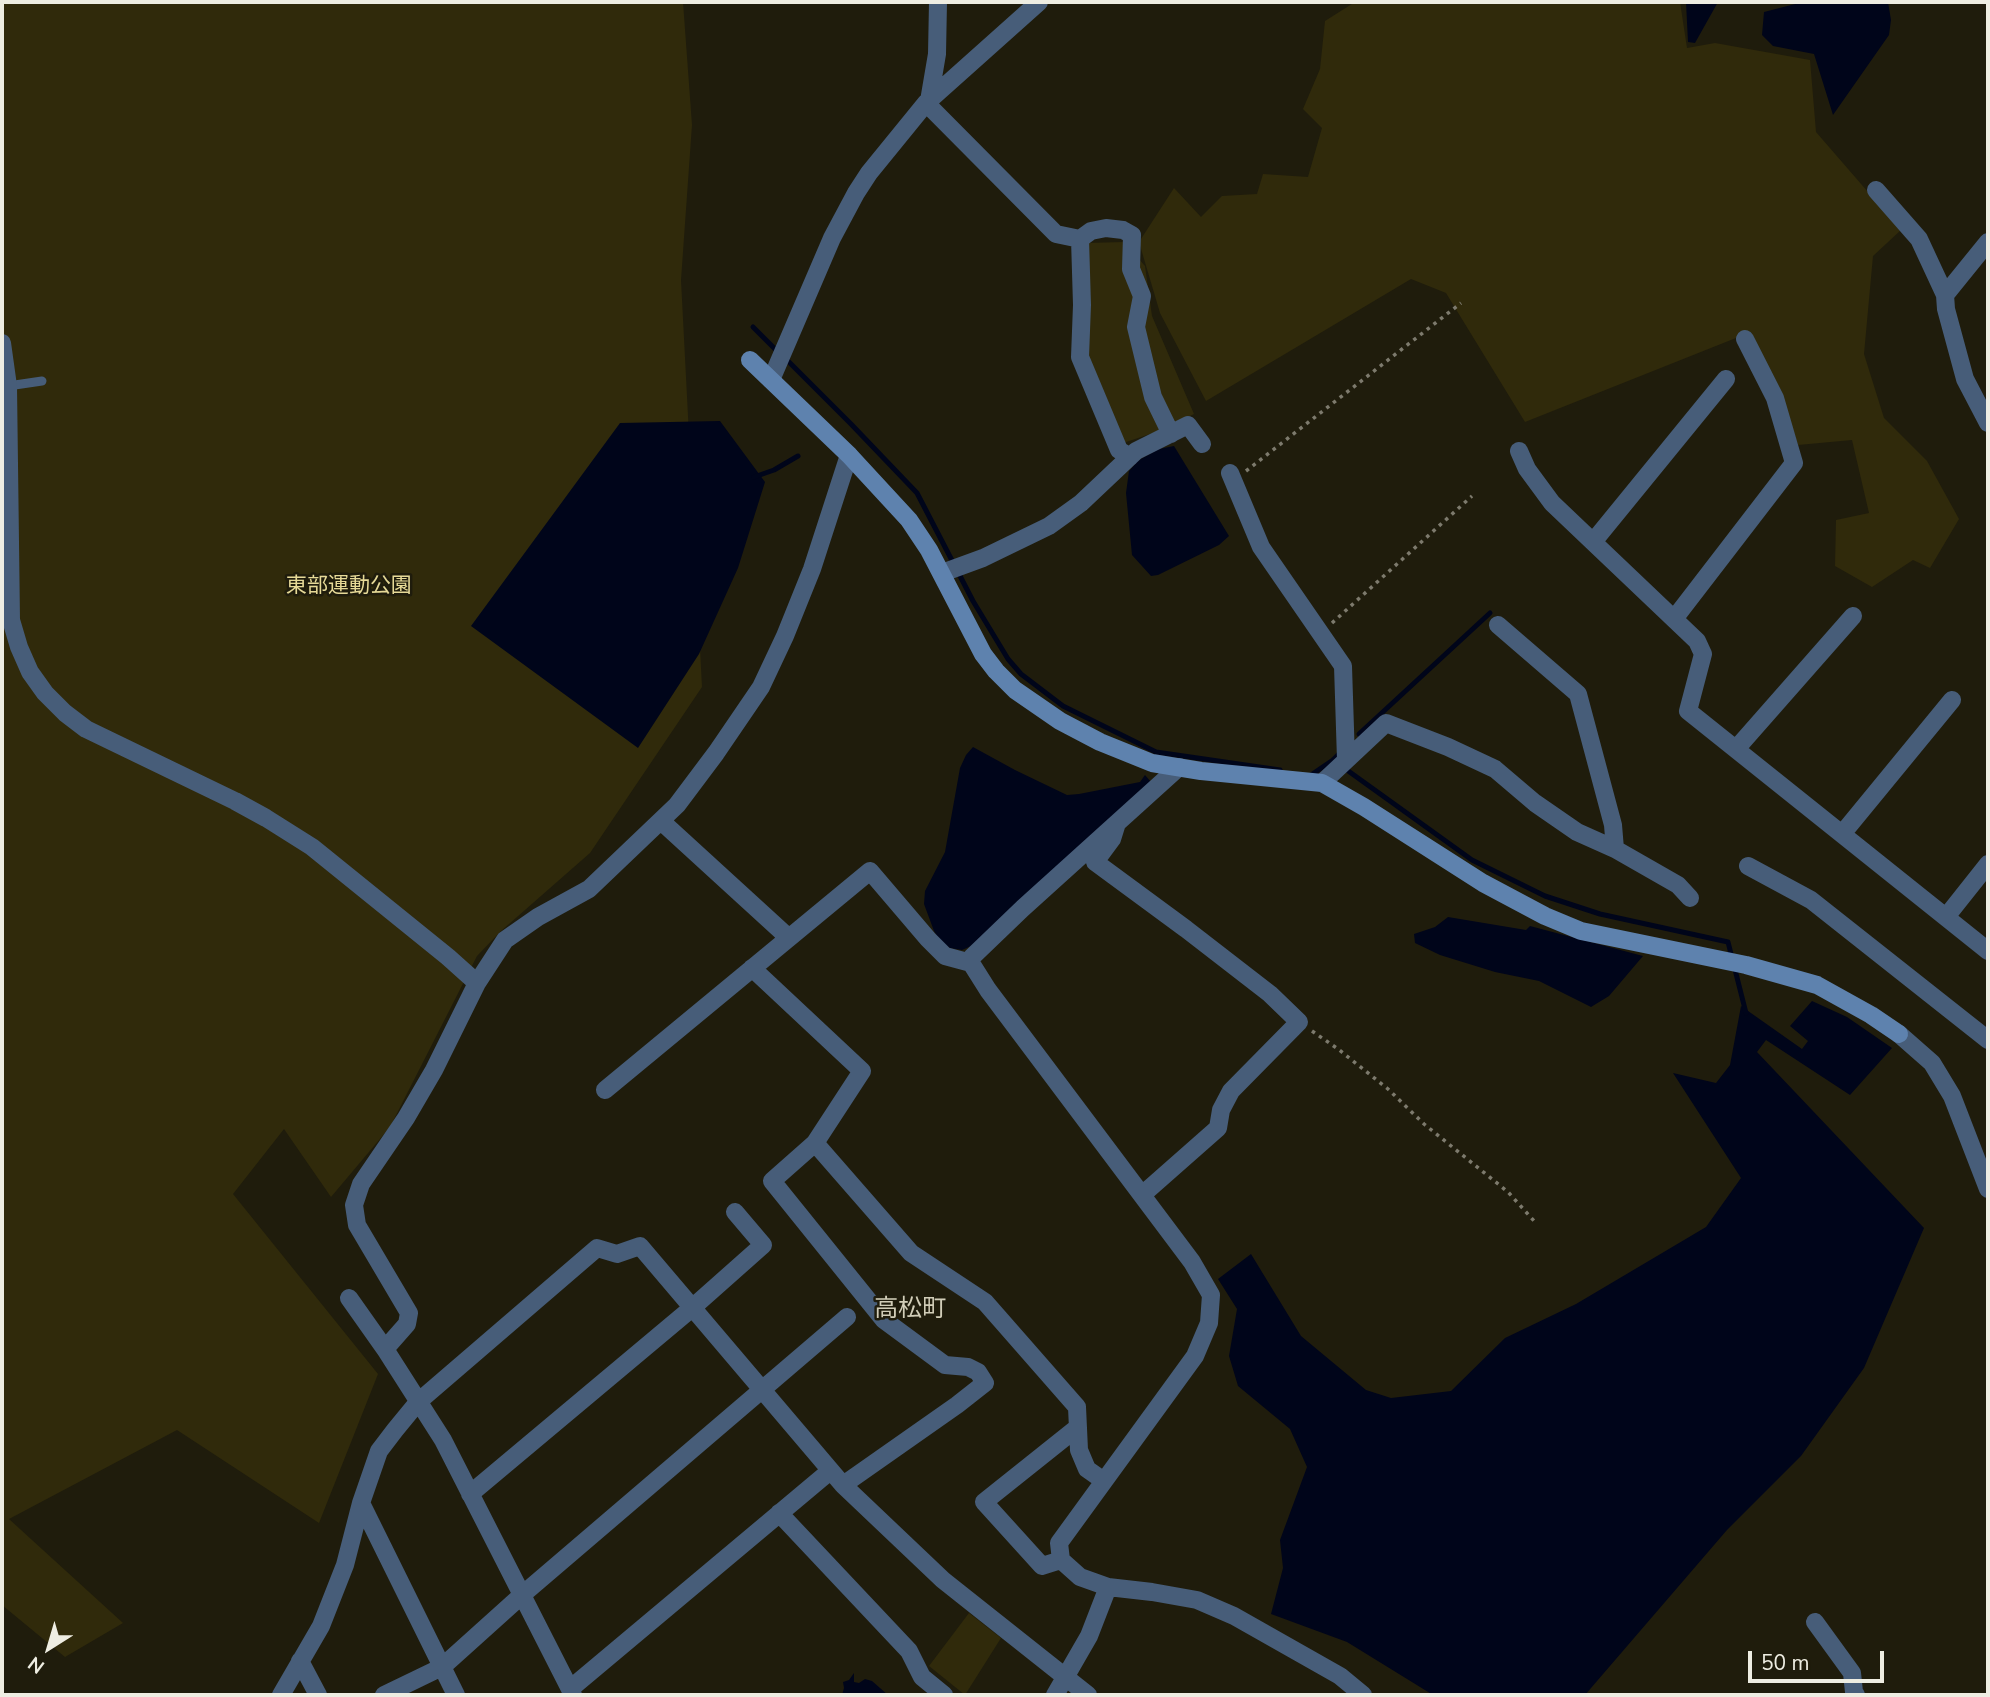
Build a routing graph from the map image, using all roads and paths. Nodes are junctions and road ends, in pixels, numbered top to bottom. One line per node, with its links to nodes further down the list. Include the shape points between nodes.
1 (938, 2): 3 (street, via 937,54)
2 (1039, 2): 3 (street)
3 (928, 102): 5 (street, via 1056,234); 13 (street, via 869,173 850,205)
4 (1876, 190): 7 (street, via 1919,239)
5 (1080, 239): 17 (street, via 1107,228 1132,234 1131,269 1142,296 1136,327 1153,397); 21 (street, via 1080,357 1119,450)
6 (1988, 242): 7 (street)
7 (1945, 295): 16 (street, via 1965,379)
8 (1461, 303): 22 (path)
9 (1745, 339): 27 (street, via 1776,398 1794,463)
10 (2, 343): 15 (street)
11 (750, 360): 13 (street)
12 (1726, 379): 24 (street)
13 (771, 380): 20 (street)
14 (42, 381): 15 (lane)
15 (8, 386): 47 (street, via 12,620 19,647 45,692 86,729 235,801 312,848)
16 (1986, 410)
17 (1171, 434): 18 (street, via 1188,425); 21 (street)
18 (1202, 444)
19 (1519, 450): 24 (street, via 1552,503)
20 (849, 455): 25 (street, via 909,520); 35 (street, via 812,569 761,687)
21 (1130, 457): 25 (street, via 1049,526)
22 (1232, 477): 29 (street, via 1261,547)
23 (1472, 496): 29 (path)
24 (1593, 542): 27 (street)
25 (942, 573): 33 (street, via 983,654 1015,690 1100,742 1152,763)
26 (1853, 616): 31 (street)
27 (1674, 619): 31 (street, via 1696,640 1703,654 1688,711)
28 (1498, 625): 38 (street, via 1578,694 1614,825)
29 (1320, 634): 32 (street, via 1343,666)
30 (1952, 700): 37 (street)
31 (1737, 750): 37 (street)
32 (1346, 760): 34 (street); 38 (street, via 1386,723 1495,769 1545,811)
33 (1179, 767): 34 (street); 36 (street)
34 (1322, 783): 52 (street, via 1545,916 1581,931 1746,965 1817,985 1871,1015 1932,1063 1952,1096)
35 (661, 821): 43 (street); 47 (street, via 589,889 505,940)
36 (1117, 823): 45 (street, via 972,957); 48 (street, via 1112,839 1095,862 1270,994)
37 (1842, 834): 42 (street)
38 (1615, 849): 41 (street, via 1678,885)
39 (1988, 864): 42 (street)
40 (1748, 866): 49 (street, via 1811,900)
41 (1690, 898)
42 (1946, 917): 44 (street)
43 (789, 938): 45 (street, via 870,871 944,956); 46 (street)
44 (1988, 951)
45 (971, 963): 53 (street)
46 (752, 968): 50 (street); 51 (street, via 862,1071)
47 (477, 983): 59 (street, via 434,1070 361,1184 354,1205 357,1225 409,1312 407,1324)
48 (1299, 1022): 53 (street, via 1231,1091 1218,1128); 55 (path, via 1388,1089 1508,1192)
49 (1988, 1040)
50 (605, 1090)
51 (815, 1143): 62 (street, via 911,1253 985,1302 1077,1407); 65 (street, via 772,1181 884,1320 945,1365 968,1367 985,1383)
52 (1987, 1182)
53 (1142, 1195): 64 (street, via 1192,1262 1210,1295 1209,1323 1195,1356)
54 (735, 1212): 57 (street, via 763,1245)
55 (1535, 1222)
56 (349, 1298): 59 (street)
57 (692, 1308): 60 (street); 61 (street, via 640,1246 617,1254 597,1248); 66 (street)
58 (847, 1317): 60 (street)
59 (385, 1349): 61 (street)
60 (764, 1390): 63 (street); 71 (street)
61 (418, 1402): 66 (street); 67 (street, via 379,1451)
62 (1078, 1427): 64 (street, via 1079,1450 1087,1469); 69 (street, via 984,1502 1042,1566)
63 (830, 1471): 65 (street); 68 (street)
64 (1104, 1481): 69 (street, via 1059,1544)
65 (843, 1485): 75 (street, via 943,1580)
66 (470, 1494): 71 (street)
67 (361, 1503): 73 (street, via 345,1565 321,1626); 74 (street)
68 (779, 1513): 77 (street); 81 (street, via 909,1651 922,1677)
69 (1061, 1560): 70 (street, via 1080,1577)
70 (1108, 1587): 75 (street, via 1089,1636); 84 (street, via 1197,1600 1340,1676)
71 (522, 1595): 74 (street); 77 (street)
72 (1815, 1622): 85 (street, via 1852,1673)
73 (300, 1661): 78 (street); 79 (street)
74 (442, 1667): 76 (street); 80 (street)
75 (1065, 1677): 82 (street); 83 (street)
76 (395, 1692)
77 (571, 1692)
78 (281, 1695)
79 (318, 1695)
80 (456, 1695)
81 (944, 1695)
82 (1055, 1695)
83 (1088, 1695)
84 (1363, 1695)
85 (1856, 1695)

